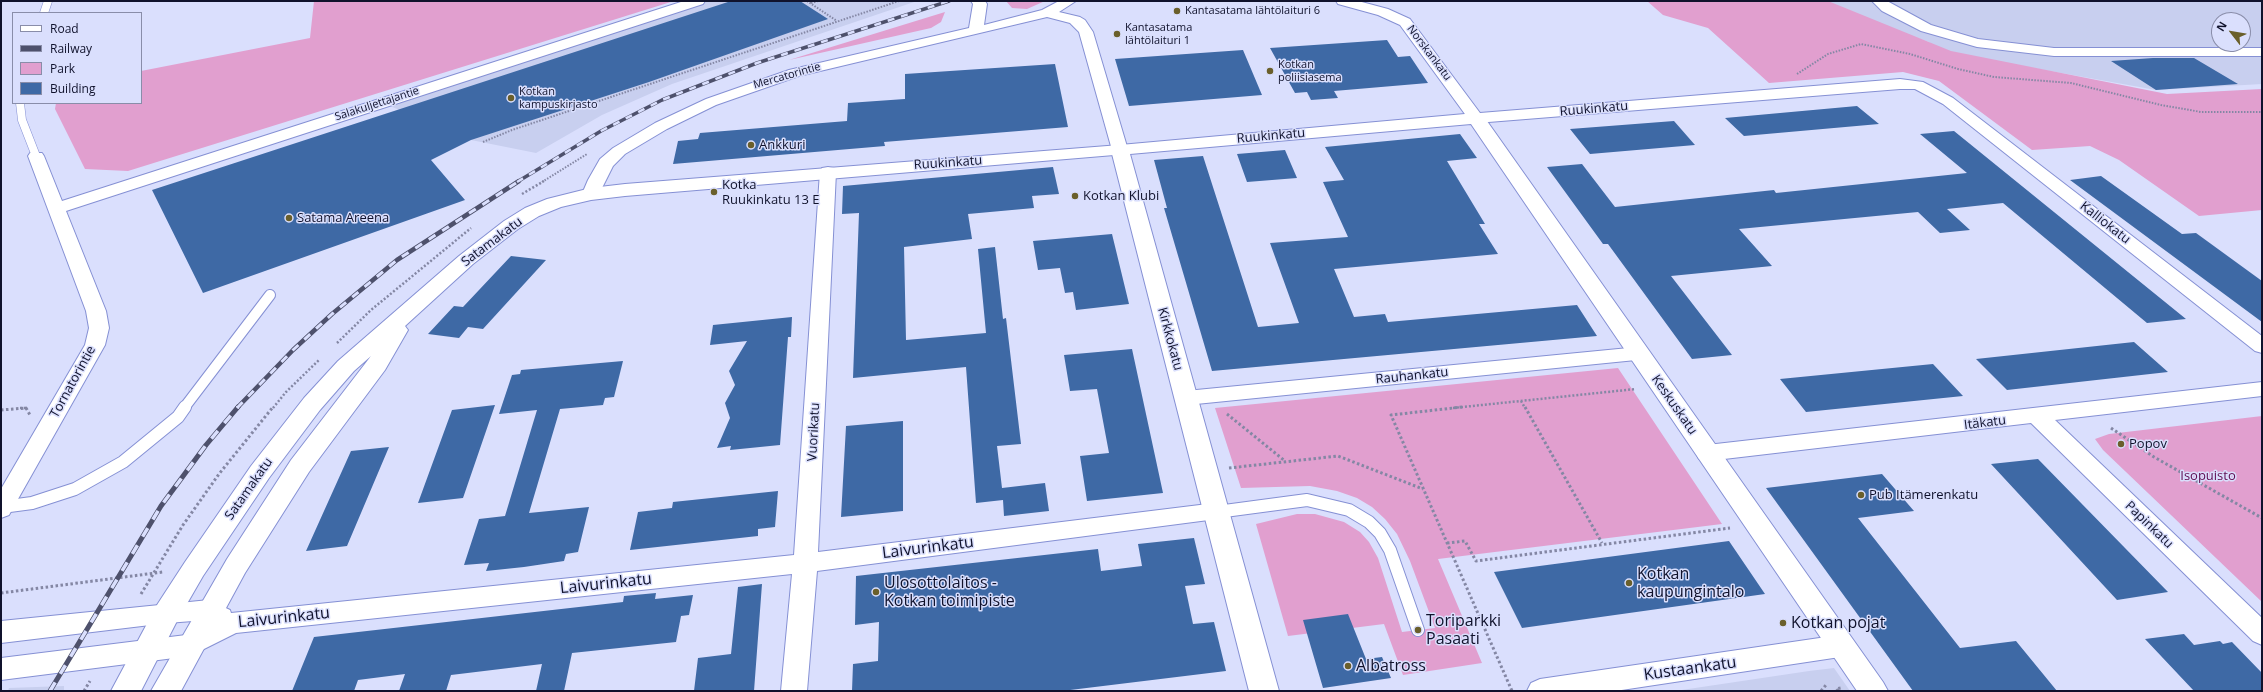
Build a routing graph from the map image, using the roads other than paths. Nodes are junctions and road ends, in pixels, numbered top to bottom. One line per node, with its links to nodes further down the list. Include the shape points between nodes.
1 (48, 1): 7 (lane)
2 (698, 1): 18 (street, Salakuljettajantie)
3 (978, 1): 9 (street, via 980,4)
4 (1069, 1): 8 (street, Mercatorintie)
5 (1343, 1): 13 (street, Norskankatu, via 1383,12 1405,22)
6 (1879, 1): 10 (street, via 1887,8 1926,28 1977,43 2054,52)
7 (44, 12)
8 (1047, 13): 9 (street, Mercatorintie); 14 (street, Kirkkokatu, via 1075,20 1086,32)
9 (976, 30): 17 (street, Mercatorintie, via 794,72 711,102 661,126 618,151 606,163)
10 (2262, 52)
11 (1948, 101): 13 (street, Ruukinkatu, via 1924,88 1900,84); 21 (street, Kalliokatu)
12 (20, 104): 15 (lane, via 22,120)
13 (1476, 118): 14 (main road, Ruukinkatu); 22 (main road, Keskuskatu)
14 (1120, 150): 16 (main road, Ruukinkatu); 24 (main road, Kirkkokatu)
15 (36, 156): 18 (street, Tornatorintie)
16 (828, 172): 17 (main road, Ruukinkatu); 29 (street, Vuorikatu)
17 (591, 194): 20 (main road, Satamakatu, via 532,212 511,225 466,260)
18 (57, 208): 27 (street, Tornatorintie, via 96,311 99,328 95,345)
19 (270, 295): 27 (lane, via 178,417 123,462 75,489 32,503)
20 (406, 314): 30 (main road, Satamakatu, via 376,365 300,466); 31 (main road, Satamakatu, via 346,366 312,404 260,472)
21 (2262, 346)
22 (1639, 354): 24 (street, Rauhankatu); 26 (main road, Keskuskatu)
23 (2262, 390): 25 (street, Itäkatu)
24 (1195, 397): 28 (main road, Kirkkokatu)
25 (2037, 416): 26 (street, Itäkatu); 35 (street, Papinkatu)
26 (1707, 453): 37 (main road, Keskuskatu)
27 (2, 508)
28 (1216, 512): 29 (street, Laivurinkatu); 33 (lane, via 1307,500 1349,510 1369,522 1380,533 1390,550); 43 (main road, Kirkkokatu)
29 (806, 563): 32 (street, Laivurinkatu); 42 (street, Vuorikatu)
30 (209, 610): 31 (street); 32 (street); 36 (main road, Satamakatu)
31 (167, 613): 34 (street); 38 (main road, Satamakatu)
32 (232, 623): 36 (street, Laivurinkatu)
33 (1418, 630)
34 (1, 632)
35 (2262, 634)
36 (190, 645): 38 (street, Laivurinkatu); 41 (main road, Satamakatu)
37 (1840, 646): 44 (street, Kustaankatu); 45 (main road, Keskuskatu)
38 (146, 652): 39 (street, Laivurinkatu); 40 (main road, Satamakatu)
39 (1, 669)
40 (126, 691)
41 (166, 691)
42 (794, 691)
43 (1264, 691)
44 (1540, 691)
45 (1873, 691)

